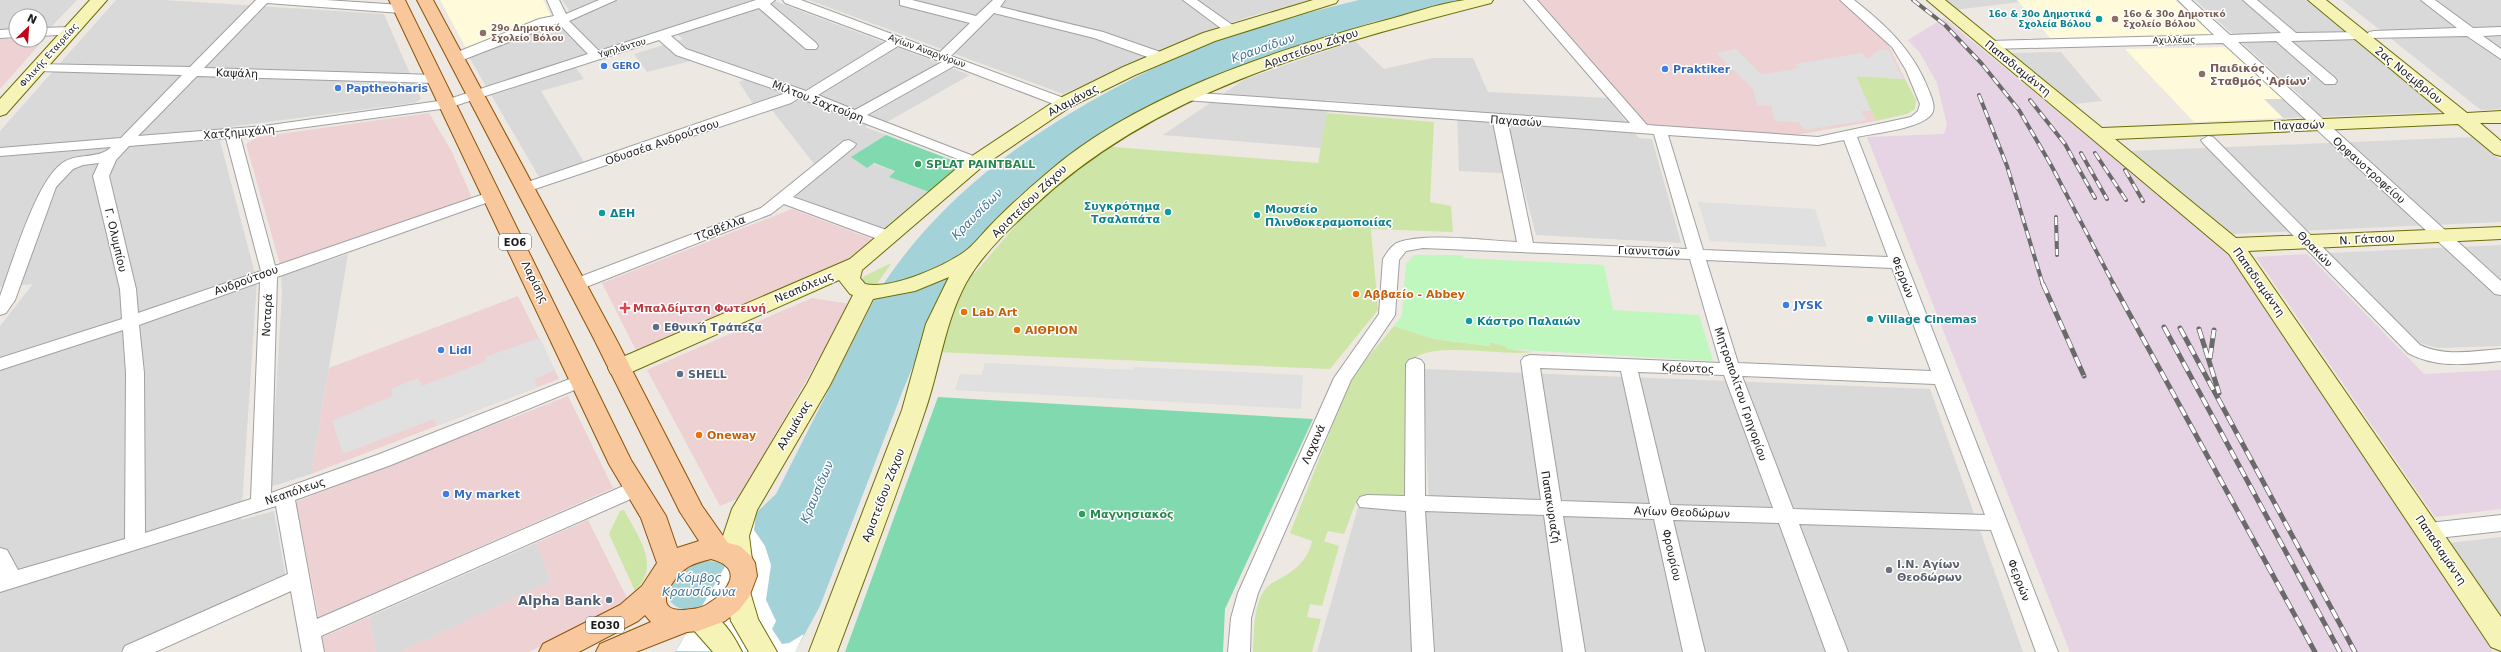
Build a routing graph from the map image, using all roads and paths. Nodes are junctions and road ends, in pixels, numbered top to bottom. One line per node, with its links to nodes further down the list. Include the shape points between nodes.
1 (99, 0): 27 (street, Φιλικής Εταιρείας)
2 (263, 0): 45 (street, Γ. Ολυμπίου)
3 (270, 0): 22 (street)
4 (425, 0): 42 (main road, ΕΟ6)
5 (553, 0): 24 (street)
6 (610, 0): 24 (street)
7 (789, 0): 36 (street, Αγίων Αναργύρων)
8 (1177, 0): 21 (street)
9 (1330, 0): 26 (street, Αλαμάνας)
10 (1485, 0): 50 (street, Αριστείδου Ζάχου, via 1358,32 1231,76)
11 (1530, 0): 58 (street, Μητροπολίτου Γρηγορίου)
12 (1846, 0): 60 (street, via 1891,37 1904,52 1927,106 1924,114 1912,122)
13 (1935, 0): 37 (street, Παπαδιαμάντη)
14 (2184, 0): 35 (street, Ορφανοτροφείου)
15 (2249, 0): 33 (street)
16 (2316, 0): 31 (street, 2ας Νοεμβρίου)
17 (2331, 0): 31 (street, 2ας Νοεμβρίου)
18 (2427, 0): 30 (street)
19 (765, 1): 32 (street, Υψηλάντου); 38 (street)
20 (905, 2): 25 (street)
21 (1191, 2): 26 (street)
22 (399, 4): 46 (main road, Λαρίσης / ΕΟ6)
23 (996, 5): 25 (street); 41 (street, via 1098,35)
24 (562, 18): 40 (street, via 565,25); 42 (street, via 544,22)
25 (979, 22): 43 (street)
26 (1231, 29): 41 (street, Αλαμάνας)
27 (71, 31): 29 (street); 44 (street, Φιλικής Εταιρείας)
28 (2501, 31): 30 (street, Αχιλλέως)
29 (48, 32)
30 (2470, 32): 31 (street, Αχιλλέως); 39 (street)
31 (2366, 35): 33 (street, Αχιλλέως); 56 (street, 2ας Νοεμβρίου)
32 (663, 36): 40 (street, Υψηλάντου); 48 (street, Μίλτου Σαχτούρη, via 681,52)
33 (2292, 36): 34 (street, Αχιλλέως)
34 (2278, 37): 35 (street, Αχιλλέως); 47 (street)
35 (2225, 38): 37 (street, Αχιλλέως); 57 (street, Ορφανοτροφείου)
36 (898, 40): 43 (street, Αγίων Αναργύρων); 48 (street)
37 (1989, 45): 61 (street, Παπαδιαμάντη)
38 (811, 46)
39 (2501, 55)
40 (597, 56): 49 (street, Υψηλάντου)
41 (1161, 57): 51 (street, Αλαμάνας)
42 (455, 58): 49 (main road, ΕΟ6)
43 (948, 59): 51 (street, Αγίων Αναργύρων); 54 (street)
44 (38, 67): 45 (street, Καψάλη); 53 (street, Φιλικής Εταιρείας)
45 (192, 72): 46 (street, Καψάλη); 62 (street, Γ. Ολυμπίου)
46 (435, 79): 52 (main road, Λαρίσης / ΕΟ6)
47 (2330, 81)
48 (802, 94): 54 (street, Μίλτου Σαχτούρη); 70 (street, Οδυσσέα Ανδρούτσου)
49 (475, 95): 52 (street, Χατζημιχάλη); 70 (main road, ΕΟ6)
50 (1184, 96): 55 (street, Παγασών); 81 (street, Αριστείδου Ζάχου, via 1114,133 1074,159)
51 (1064, 103): 68 (street, Αλαμάνας)
52 (448, 104): 59 (street, Χατζημιχάλη); 71 (main road, Λαρίσης / ΕΟ6)
53 (0, 110)
54 (856, 115): 68 (street, Μίλτου Σαχτούρη)
55 (1500, 120): 58 (street, Παγασών); 78 (street)
56 (2487, 125): 57 (street, Παγασών); 65 (street, 2ας Νοεμβρίου)
57 (2324, 130): 61 (street, Παγασών); 63 (street, Παγασών); 74 (street, Ορφανοτροφείου)
58 (1652, 131): 60 (street, Παγασών, via 1818,142); 80 (street, Μητροπολίτου Γρηγορίου)
59 (232, 133): 62 (street, Χατζημιχάλη); 84 (street, Νοταρά)
60 (1849, 135): 82 (street, Φερρών)
61 (2104, 139): 63 (street, Παγασών); 77 (street, Παπαδιαμάντη)
62 (127, 140): 66 (street, Χατζημιχάλη); 67 (street, Γ. Ολυμπίου)
63 (2208, 140): 76 (street, Θρακών)
64 (849, 144): 72 (street, Τζαβέλλα)
65 (2501, 150)
66 (6, 152): 69 (street)
67 (109, 158): 87 (street, via 79,160 69,164 49,187); 90 (street, Γ. Ολυμπίου, via 102,176 128,289)
68 (976, 162): 75 (street, Αλαμάνας)
69 (0, 167)
70 (524, 188): 85 (main road, ΕΟ6)
71 (492, 196): 84 (street, Ανδρούτσου); 99 (main road, Λαρίσης / ΕΟ6)
72 (784, 198): 75 (street); 85 (street, Τζαβέλλα, via 766,211)
73 (2501, 233): 74 (street, Ν. Γάτσου)
74 (2441, 236): 76 (street, Ν. Γάτσου); 86 (street, Ορφανοτροφείου)
75 (889, 238): 83 (street, Αλαμάνας)
76 (2308, 242): 77 (street, Ν. Γάτσου); 91 (street, Θρακών, via 2409,346 2424,355 2440,358)
77 (2233, 245): 110 (street, Παπαδιαμάντη)
78 (1526, 246): 79 (street, Γιαννιτσών, via 1418,243); 80 (street, Γιαννιτσών)
79 (1401, 247): 130 (street, Λαχανά, via 1395,251 1391,260 1387,315 1352,363 1336,393 1245,601)
80 (1695, 253): 82 (street, Γιαννιτσών); 97 (street, Μητροπολίτου Γρηγορίου)
81 (965, 261): 88 (street, via 895,290); 129 (street, Αριστείδου Ζάχου, via 934,332 921,390)
82 (1898, 263): 98 (street, Φερρών)
83 (852, 267): 88 (street, Νεαπόλεως, via 850,282 855,288); 96 (street, Νεαπόλεως)
84 (269, 272): 90 (street, Ανδρούτσου); 103 (street, Νοταρά)
85 (575, 285): 96 (main road, ΕΟ6)
86 (2501, 290)
87 (5, 291): 89 (street, via 7,300)
88 (871, 293): 112 (street, Αλαμάνας, via 750,498)
89 (0, 309)
90 (130, 322): 93 (street, Ανδρούτσου); 111 (street, Γ. Ολυμπίου, via 135,373)
91 (2501, 355)
92 (1530, 361): 95 (street, Κρέοντος); 105 (street, Παπακυριαζή)
93 (0, 364)
94 (1415, 364): 104 (street)
95 (1628, 365): 97 (street, Κρέοντος); 106 (street, Φρουρίου)
96 (620, 368): 112 (main road, ΕΟ6, via 693,512)
97 (1731, 370): 98 (street, Κρέοντος); 107 (street, Μητροπολίτου Γρηγορίου)
98 (1942, 378): 108 (street, Φερρών)
99 (583, 380): 100 (main road, Λαρίσης / ΕΟ6); 101 (street, Νεαπόλεως, via 383,460)
100 (635, 489): 114 (main road, Λαρίσης / ΕΟ6, via 653,516); 120 (street)
101 (284, 495): 103 (street, Νεαπόλεως); 115 (street)
102 (1367, 502): 104 (street, Αγίων Θεοδώρων)
103 (261, 503): 111 (street, Νεαπόλεως)
104 (1415, 504): 105 (street, Αγίων Θεοδώρων); 131 (street)
105 (1551, 508): 106 (street, Αγίων Θεοδώρων); 132 (street, Παπακυριαζή)
106 (1662, 512): 107 (street, Αγίων Θεοδώρων); 133 (street, Φρουρίου)
107 (1785, 516): 108 (street, Αγίων Θεοδώρων); 134 (street, Μητροπολίτου Γρηγορίου)
108 (1997, 523): 135 (street, Φερρών)
109 (2501, 523): 110 (street)
110 (2429, 531): 121 (street, Παπαδιαμάντη)
111 (135, 544): 116 (street, Νεαπόλεως)
112 (731, 552): 114 (main road, via 704,549); 118 (main road, ΕΟ6, via 744,575)
113 (0, 556): 116 (street)
114 (670, 564): 117 (main road, via 656,580)
115 (300, 578): 120 (street); 122 (street)
116 (6, 582)
117 (652, 592): 119 (main road, via 654,604 660,613 671,619); 124 (main road, ΕΟ30, via 629,613)
118 (739, 593): 119 (main road, via 723,609); 128 (street, via 745,621)
119 (693, 620): 125 (main road, ΕΟ30, via 638,638); 127 (street, via 718,636)
120 (309, 632): 123 (street)
121 (2501, 639)
122 (133, 652)
123 (313, 652)
124 (553, 652)
125 (610, 652): 126 (street)
126 (614, 652)
127 (728, 652)
128 (763, 652)
129 (823, 652)
130 (1239, 652)
131 (1423, 652)
132 (1574, 652)
133 (1694, 652)
134 (1837, 652)
135 (2047, 652)

